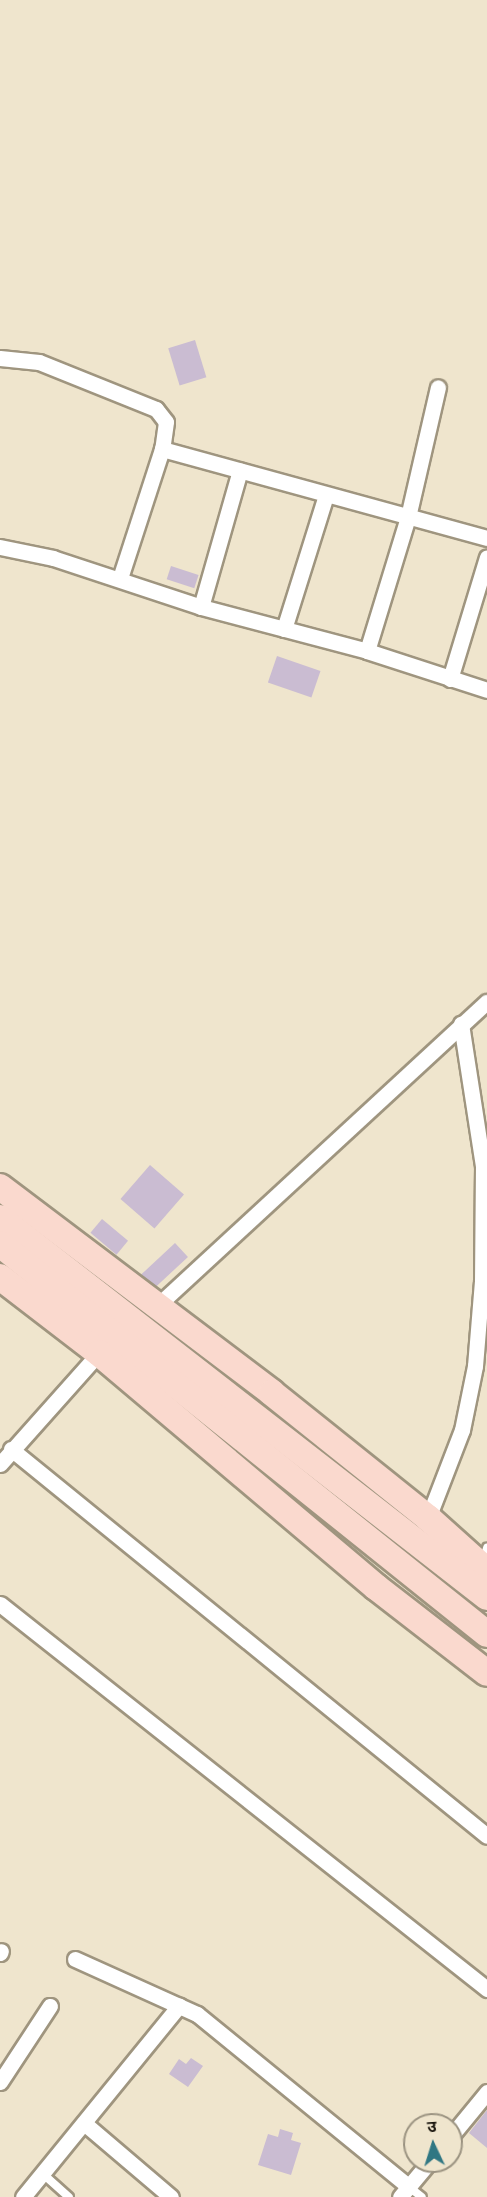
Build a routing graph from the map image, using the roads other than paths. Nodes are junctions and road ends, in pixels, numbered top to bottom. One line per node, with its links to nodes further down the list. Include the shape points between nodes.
1 (0, 358): 3 (street, via 39,362 156,409 166,422)
2 (438, 387): 6 (street)
3 (162, 449): 4 (street); 10 (street)
4 (240, 470): 5 (street); 11 (street)
5 (326, 495): 6 (street); 12 (street)
6 (408, 517): 7 (street); 13 (street)
7 (487, 538)
8 (0, 547): 10 (street)
9 (487, 557): 14 (street)
10 (120, 578): 11 (street)
11 (201, 607): 12 (street)
12 (284, 629): 13 (street)
13 (367, 651): 14 (street)
14 (450, 679): 15 (street)
15 (487, 690)
16 (487, 1002): 17 (street)
17 (461, 1024): 21 (street); 25 (street, via 483,1166 482,1281 475,1366 462,1430)
18 (0, 1187): 21 (main road)
19 (6, 1236): 27 (main road); 29 (main road)
20 (0, 1277): 22 (main road)
21 (156, 1307): 25 (main road, via 272,1393)
22 (99, 1353): 23 (street); 30 (main road, via 375,1587)
23 (11, 1449): 24 (street); 31 (street)
24 (0, 1464)
25 (428, 1518): 26 (main road)
26 (485, 1562)
27 (487, 1597)
28 (0, 1604): 33 (street)
29 (487, 1634)
30 (487, 1673)
31 (487, 1836)
32 (75, 1959): 35 (street)
33 (487, 1989)
34 (50, 2006): 36 (street)
35 (179, 2006): 39 (street); 42 (street, via 197,2014)
36 (0, 2082)
37 (487, 2092): 38 (street)
38 (463, 2121)
39 (84, 2123): 41 (street); 45 (street)
40 (420, 2173): 42 (street)
41 (42, 2174): 43 (street); 44 (lane)
42 (404, 2192): 46 (lane)
43 (23, 2197)
44 (69, 2197)
45 (171, 2197)
46 (422, 2197)

